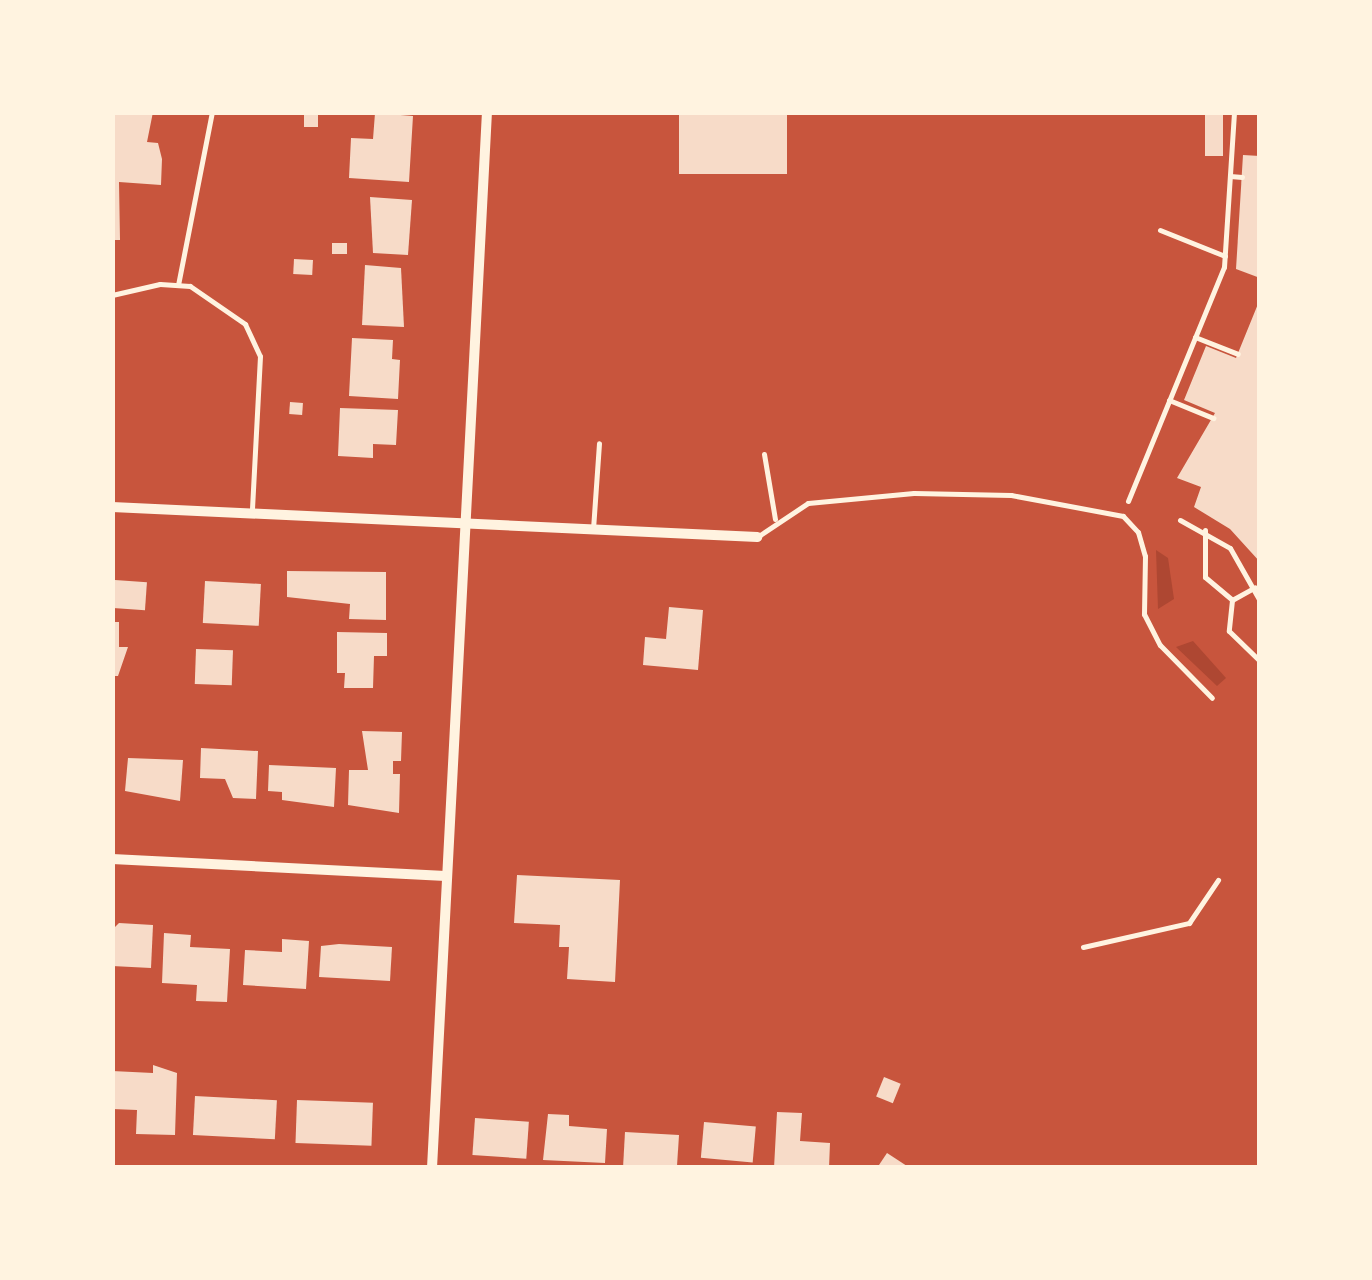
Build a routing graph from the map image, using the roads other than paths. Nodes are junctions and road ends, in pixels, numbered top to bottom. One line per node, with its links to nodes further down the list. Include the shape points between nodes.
1 (212, 112): 3 (lane)
2 (487, 112): 10 (street)
3 (178, 285): 4 (lane); 8 (lane, via 222,303 245,324 260,356)
4 (112, 295)
5 (599, 443): 11 (lane)
6 (764, 454): 9 (lane)
7 (112, 507): 8 (street)
8 (252, 514): 10 (street)
9 (776, 520): 12 (lane); 13 (lane, via 808,503 914,493 1011,494 1123,516 1138,532 1145,556 1144,614 1160,646)
10 (464, 526): 11 (street); 15 (street)
11 (593, 532): 12 (street)
12 (757, 536)
13 (1212, 698)
14 (112, 859): 15 (street)
15 (446, 876): 18 (street)
16 (1218, 880): 17 (lane, via 1190,923)
17 (1082, 947)
18 (432, 1168)

